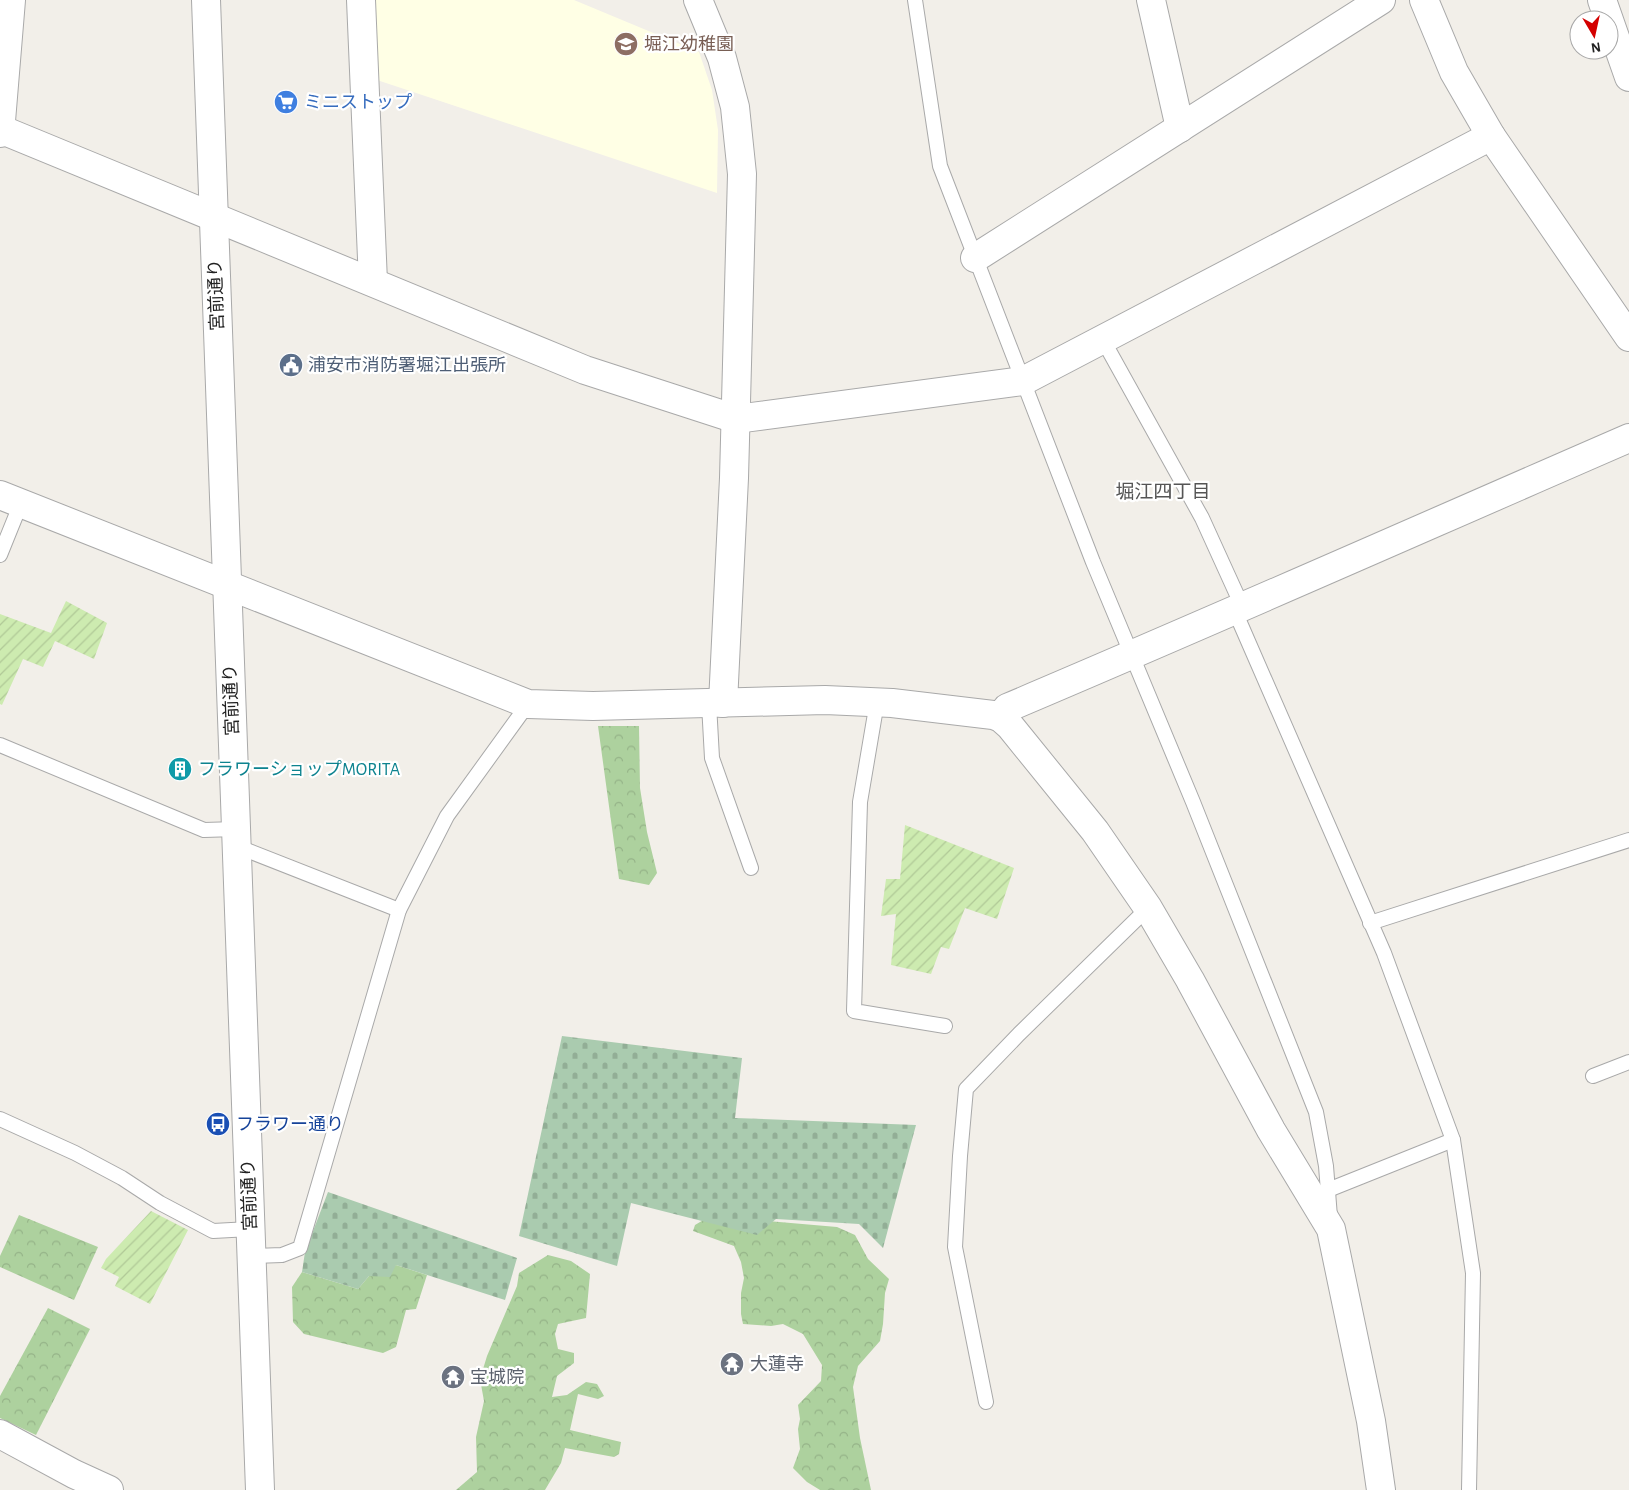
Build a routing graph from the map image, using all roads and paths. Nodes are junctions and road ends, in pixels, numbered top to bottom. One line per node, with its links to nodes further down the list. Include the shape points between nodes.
1 (11, 0): 12 (street)
2 (206, 0): 14 (street, 宮前通り)
3 (361, 0): 16 (street)
4 (698, 0): 20 (street, via 722,58 735,107 742,174)
5 (915, 0): 15 (lane, via 940,166)
6 (1151, 0): 11 (street)
7 (1381, 0): 11 (street)
8 (1424, 0): 13 (street, via 1454,72)
9 (1602, 0): 10 (street)
10 (1629, 77)
11 (1180, 128): 15 (street)
12 (0, 130): 14 (street)
13 (1491, 136): 17 (street); 18 (street)
14 (214, 218): 16 (street); 24 (street, 宮前通り)
15 (975, 258): 19 (lane)
16 (373, 282): 20 (street, via 585,370)
17 (1629, 337)
18 (1103, 340): 19 (street); 25 (lane, via 1202,518)
19 (1023, 381): 20 (street); 26 (lane)
20 (736, 419): 29 (street)
21 (1629, 438): 25 (street)
22 (11, 499): 23 (lane); 24 (street)
23 (0, 556)
24 (227, 584): 28 (street); 32 (street, 宮前通り)
25 (1238, 608): 26 (street); 37 (lane)
26 (1131, 656): 30 (street, via 1007,708); 43 (lane, via 1194,802 1316,1112)
27 (877, 702): 29 (street, via 825,700); 30 (street); 38 (lane, via 860,802 854,1011)
28 (528, 704): 29 (street); 36 (lane, via 447,816)
29 (716, 704): 34 (lane, via 712,758)
30 (1001, 718): 35 (street, via 1095,831)
31 (0, 745): 32 (lane, via 204,830)
32 (236, 838): 36 (lane); 44 (street, 宮前通り)
33 (1629, 840): 37 (lane)
34 (751, 868)
35 (1148, 908): 45 (street); 47 (lane, via 966,1089 955,1246)
36 (399, 910): 46 (lane, via 300,1248 282,1255)
37 (1370, 923): 42 (lane)
38 (945, 1026)
39 (1629, 1062): 40 (lane)
40 (1593, 1076)
41 (0, 1119): 44 (lane, via 75,1153 213,1231)
42 (1453, 1140): 43 (lane); 52 (lane, via 1473,1273)
43 (1328, 1190): 45 (lane)
44 (250, 1229): 46 (street, 宮前通り)
45 (1330, 1229): 51 (street, via 1371,1421)
46 (251, 1256): 50 (street, 宮前通り)
47 (986, 1402)
48 (0, 1434): 49 (street)
49 (109, 1490)
50 (260, 1490)
51 (1381, 1490)
52 (1470, 1490)

